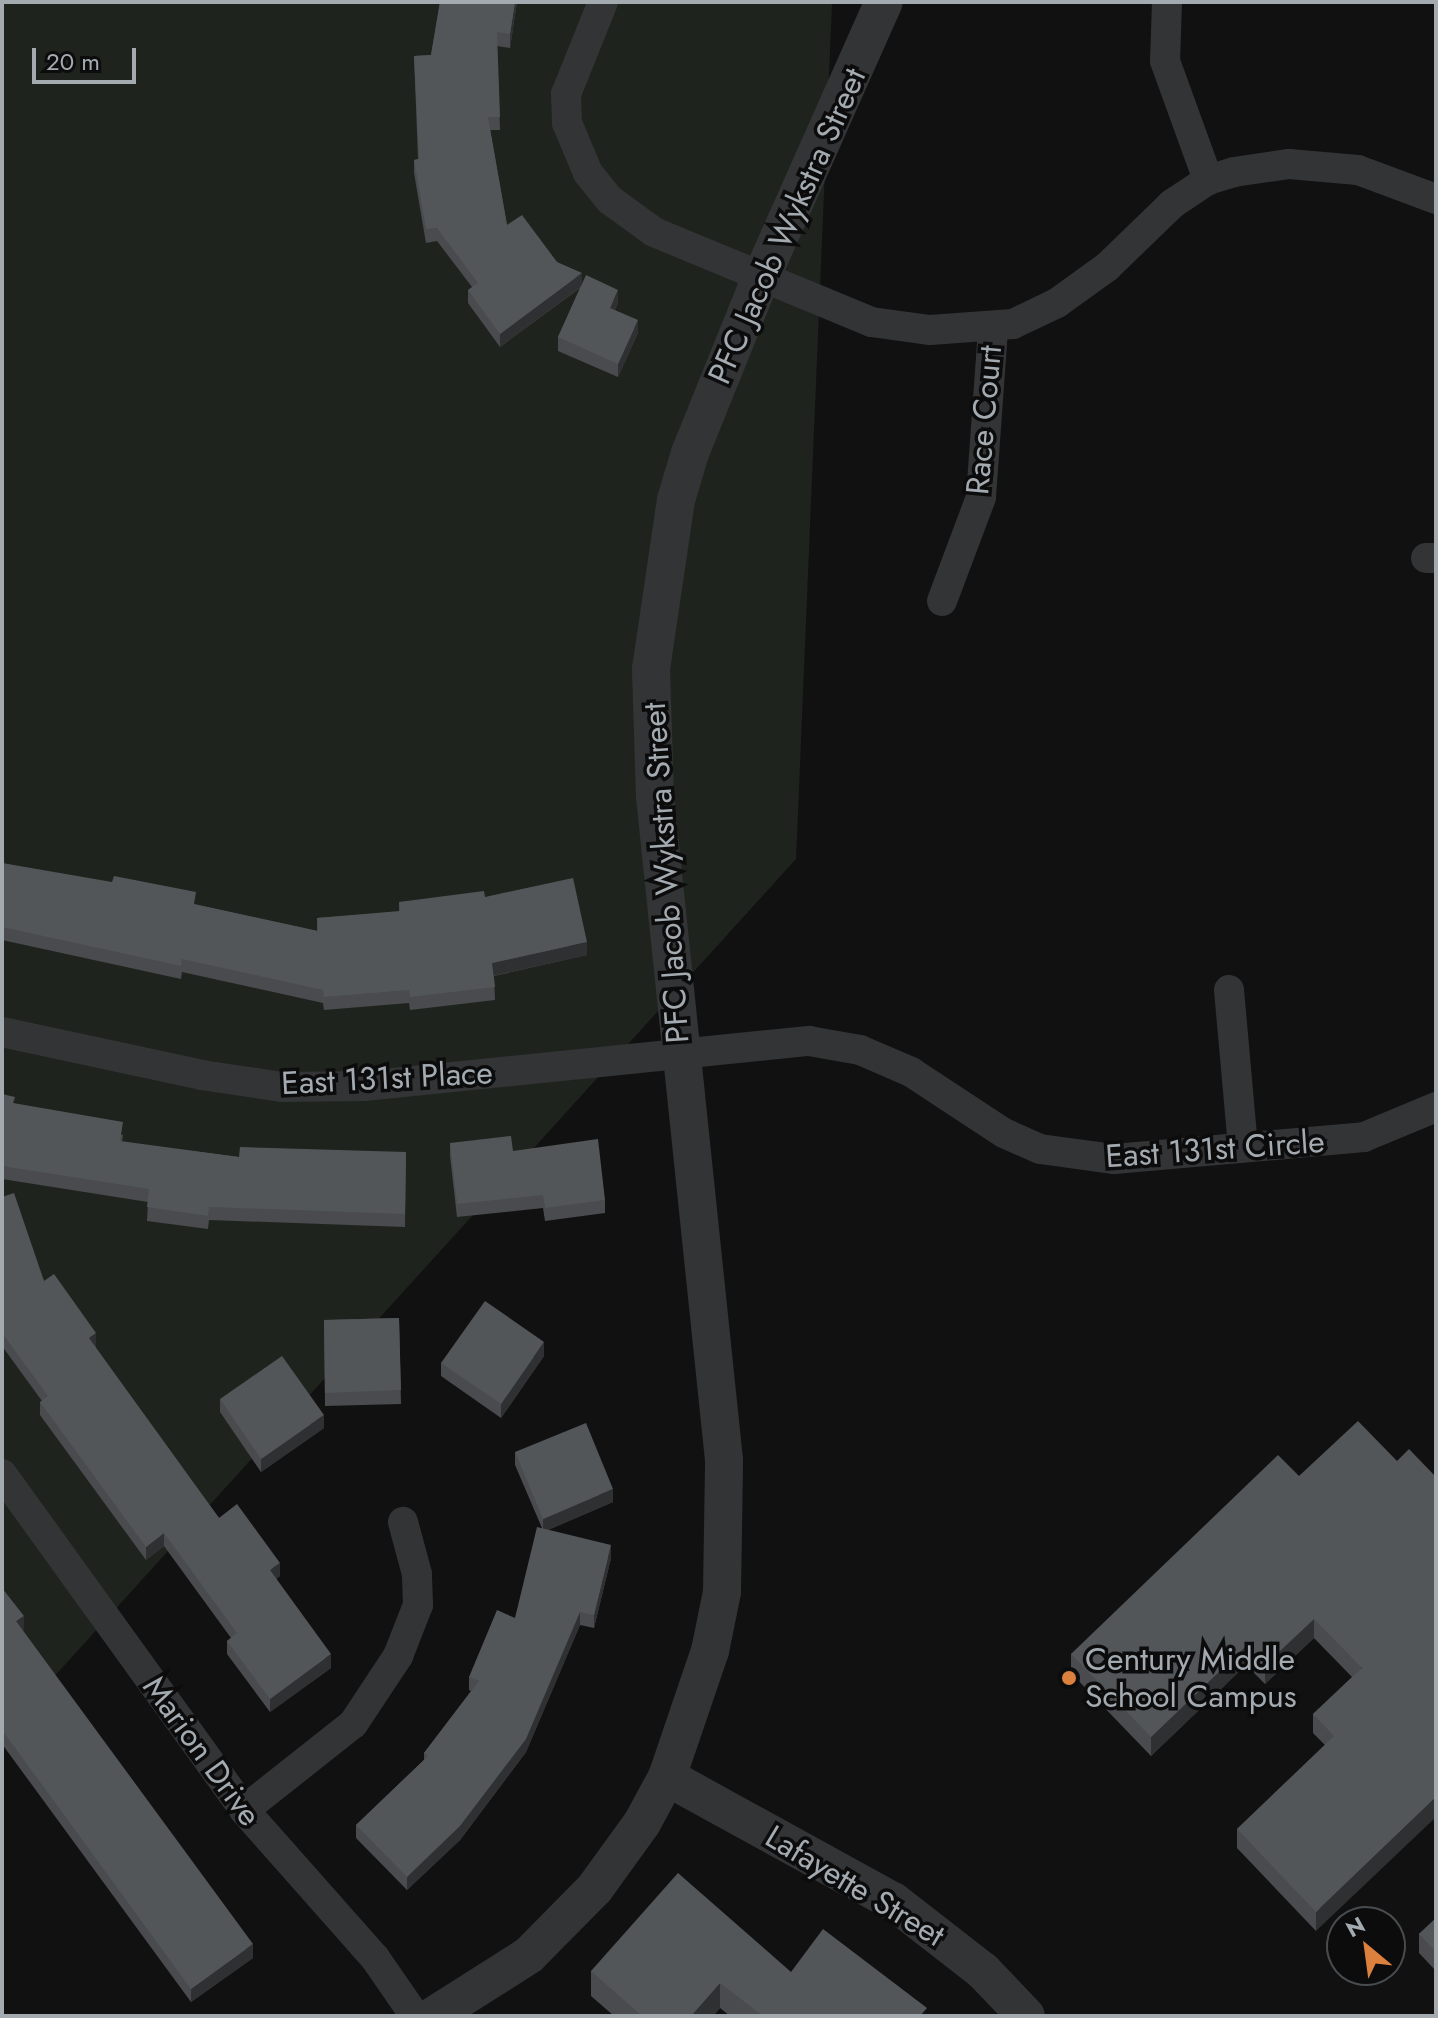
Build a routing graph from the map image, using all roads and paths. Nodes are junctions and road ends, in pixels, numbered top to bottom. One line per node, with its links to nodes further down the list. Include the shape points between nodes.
1 (603, 2): 6 (street, via 566,94 567,123 588,173 629,217)
2 (884, 2): 6 (street, PFC Jacob Wykstra Street)
3 (1167, 2): 4 (street, via 1165,61)
4 (1208, 180): 5 (street, via 1312,164 1388,178); 7 (street, via 1057,303)
5 (1436, 199)
6 (760, 280): 7 (street, via 871,322 930,330); 11 (street, PFC Jacob Wykstra Street, via 676,500 651,669 655,797)
7 (993, 329): 8 (street, Race Court, via 981,497)
8 (942, 601)
9 (1229, 990): 13 (street)
10 (2, 1032): 11 (street, East 131st Place, via 282,1087 364,1086)
11 (680, 1052): 13 (street, East 131st Circle, via 809,1041 860,1050 911,1072 1004,1133 1040,1149 1086,1158); 16 (street, PFC Jacob Wykstra Street, via 720,1421 725,1534 710,1651)
12 (1436, 1107): 13 (street, East 131st Circle, via 1364,1137)
13 (1243, 1147)
14 (2, 1474): 17 (street, Marion Drive)
15 (403, 1522): 17 (street, via 417,1574 418,1605 398,1656 353,1724)
16 (667, 1777): 19 (street, PFC Jacob Wykstra Street, via 642,1823 565,1921 496,1979); 20 (street, Lafayette Street, via 893,1901 983,1971)
17 (244, 1810): 18 (street, Marion Drive, via 375,1958)
18 (415, 2016)
19 (433, 2016)
20 (1026, 2016)

